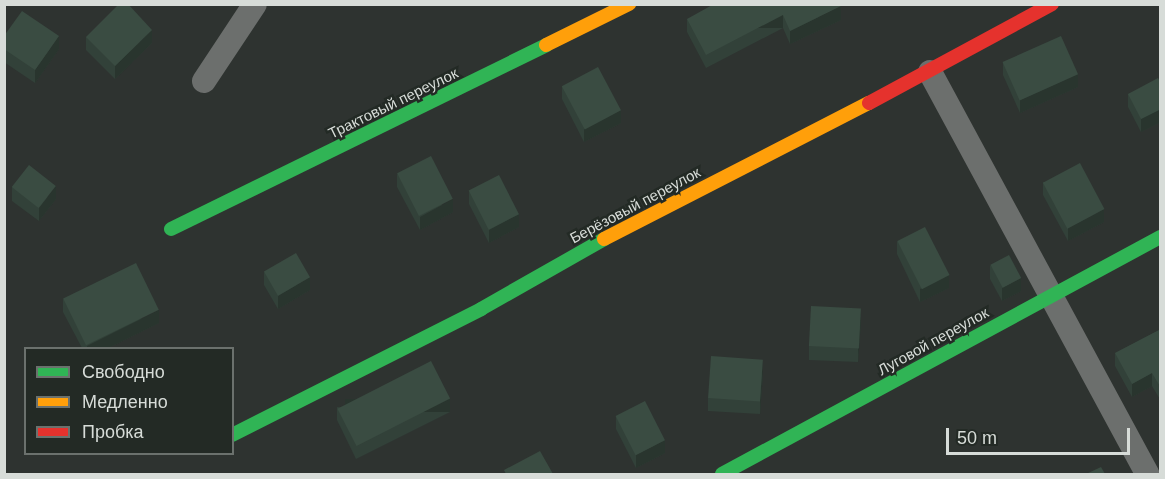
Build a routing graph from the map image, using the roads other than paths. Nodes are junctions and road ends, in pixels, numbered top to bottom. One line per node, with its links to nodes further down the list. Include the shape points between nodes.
1 (255, 4): 5 (street)
2 (628, 4): 6 (street, Трактовый переулок)
3 (1053, 4): 4 (street, Берёзовый переулок)
4 (930, 72): 8 (street); 9 (street, Берёзовый переулок, via 626,226 481,309)
5 (204, 81)
6 (171, 229)
7 (1161, 237): 8 (street, Луговой переулок)
8 (1049, 296): 10 (street, Луговой переулок); 11 (street)
9 (234, 434)
10 (722, 474)
11 (1147, 474)

